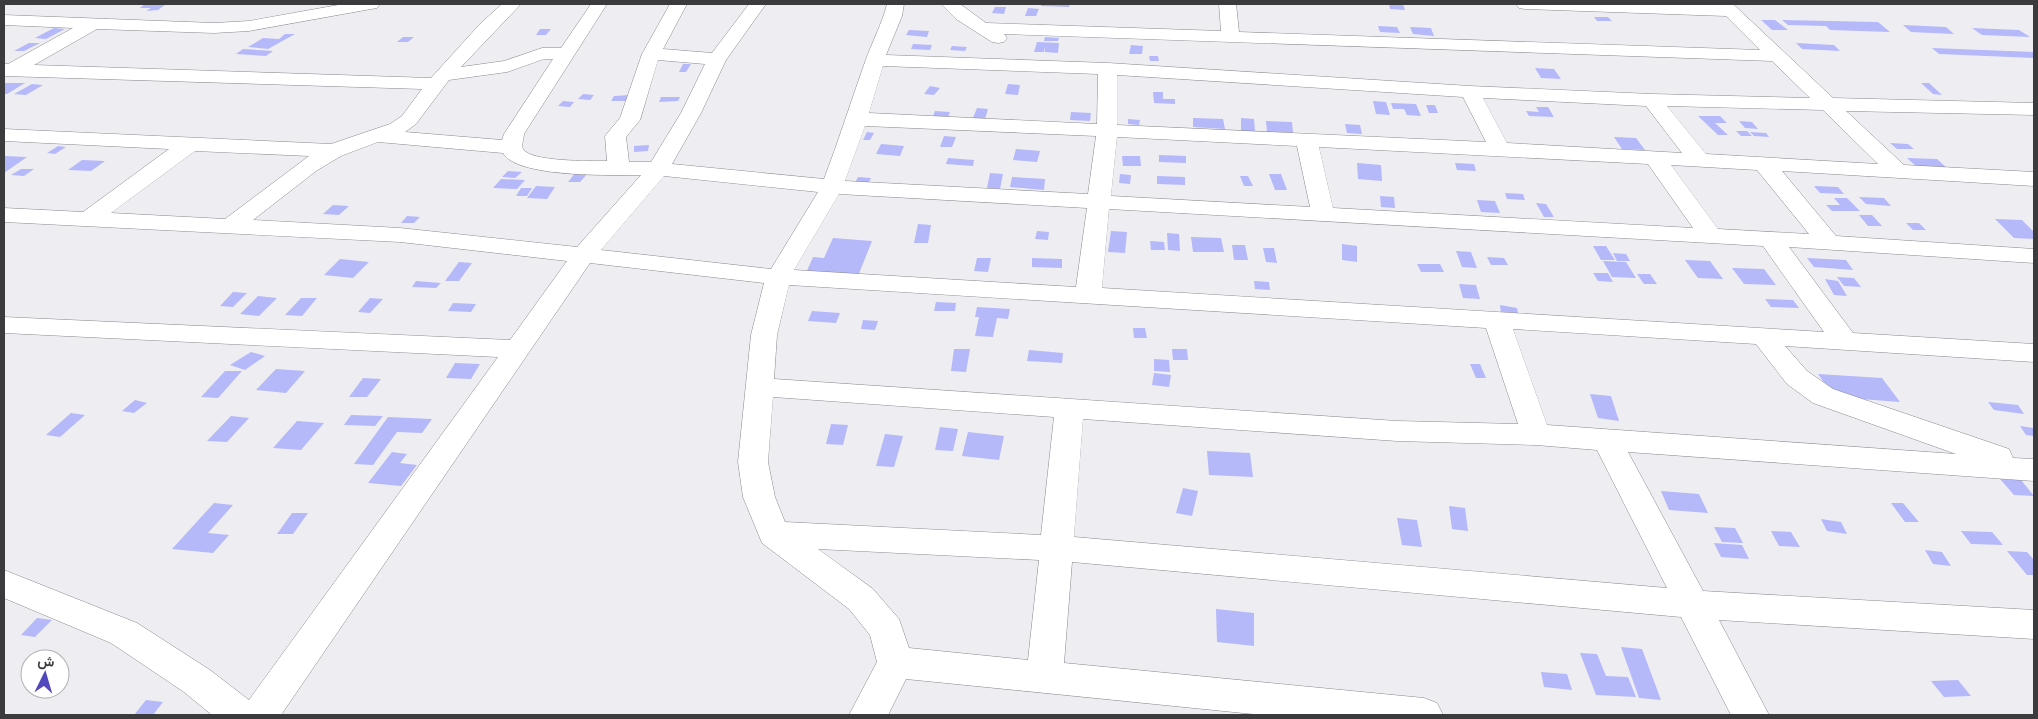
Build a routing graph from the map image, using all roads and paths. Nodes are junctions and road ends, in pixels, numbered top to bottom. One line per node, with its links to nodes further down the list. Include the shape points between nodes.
1 (371, 4): 12 (street, via 223,28)
2 (512, 4): 23 (street)
3 (598, 4): 15 (street)
4 (678, 4): 16 (street)
5 (758, 4): 18 (street)
6 (895, 4): 19 (street)
7 (950, 4): 13 (street)
8 (1228, 4): 14 (street)
9 (1525, 4): 10 (street)
10 (1727, 7): 17 (street)
11 (4, 20): 12 (street)
12 (93, 24): 22 (street)
13 (982, 28): 14 (street); 20 (street)
14 (1230, 37): 17 (street)
15 (566, 53): 23 (street, via 542,54 507,66); 34 (street, via 514,134)
16 (651, 54): 18 (street); 40 (street, via 630,120 614,139)
17 (1777, 56): 26 (street)
18 (717, 59): 41 (street, via 691,113)
19 (875, 60): 20 (street); 28 (street)
20 (1047, 66): 21 (street)
21 (1108, 69): 24 (street); 29 (street)
22 (6, 72): 23 (street)
23 (440, 79): 31 (street, via 408,120)
24 (1470, 92): 25 (street); 35 (street)
25 (1652, 100): 26 (street); 38 (street)
26 (1826, 104): 27 (street); 42 (street)
27 (2032, 115)
28 (857, 119): 29 (street); 44 (street)
29 (1107, 131): 32 (street); 45 (street)
30 (4, 135): 33 (street)
31 (379, 136): 34 (street); 36 (street)
32 (1307, 141): 35 (street); 47 (street)
33 (190, 144): 36 (street); 48 (street)
34 (511, 147): 40 (street, via 515,155 530,162)
35 (1500, 149): 37 (street)
36 (333, 151): 49 (street, via 308,166)
37 (1655, 158): 38 (street); 50 (street)
38 (1699, 160): 39 (street)
39 (1764, 164): 42 (street); 52 (street)
40 (619, 168): 41 (street)
41 (658, 169): 44 (street); 53 (street)
42 (1899, 172): 43 (street)
43 (2034, 179)
44 (832, 187): 45 (street); 55 (street)
45 (1098, 204): 47 (street); 56 (street)
46 (4, 215): 48 (street)
47 (1323, 215): 50 (street)
48 (88, 219): 49 (street)
49 (231, 226): 53 (street, via 400,234)
50 (1711, 236): 51 (street)
51 (1770, 239): 52 (street); 60 (street)
52 (1829, 243): 54 (street)
53 (584, 255): 55 (street); 61 (street)
54 (2034, 256)
55 (778, 277): 56 (street); 63 (street, via 764,335)
56 (1088, 295): 57 (street)
57 (1497, 321): 59 (street); 65 (street)
58 (4, 325): 61 (street)
59 (1765, 338): 60 (street); 67 (street, via 1789,371 1823,396)
60 (1845, 342): 62 (street)
61 (518, 349): 76 (street)
62 (2034, 353)
63 (760, 387): 64 (street); 68 (street, via 753,462 759,496)
64 (1069, 408): 65 (street, via 1397,431); 69 (street)
65 (1536, 435): 66 (street)
66 (1607, 440): 67 (street); 71 (street)
67 (2034, 470)
68 (774, 534): 69 (street); 73 (street, via 861,599 886,629)
69 (1056, 548): 71 (street); 74 (street)
70 (4, 583): 75 (street, via 124,633 197,681)
71 (1692, 604): 72 (street); 79 (street)
72 (2034, 625)
73 (895, 662): 74 (street); 77 (street)
74 (1045, 677): 78 (street)
75 (240, 715)
76 (260, 715)
77 (868, 715)
78 (1424, 715)
79 (1750, 715)

